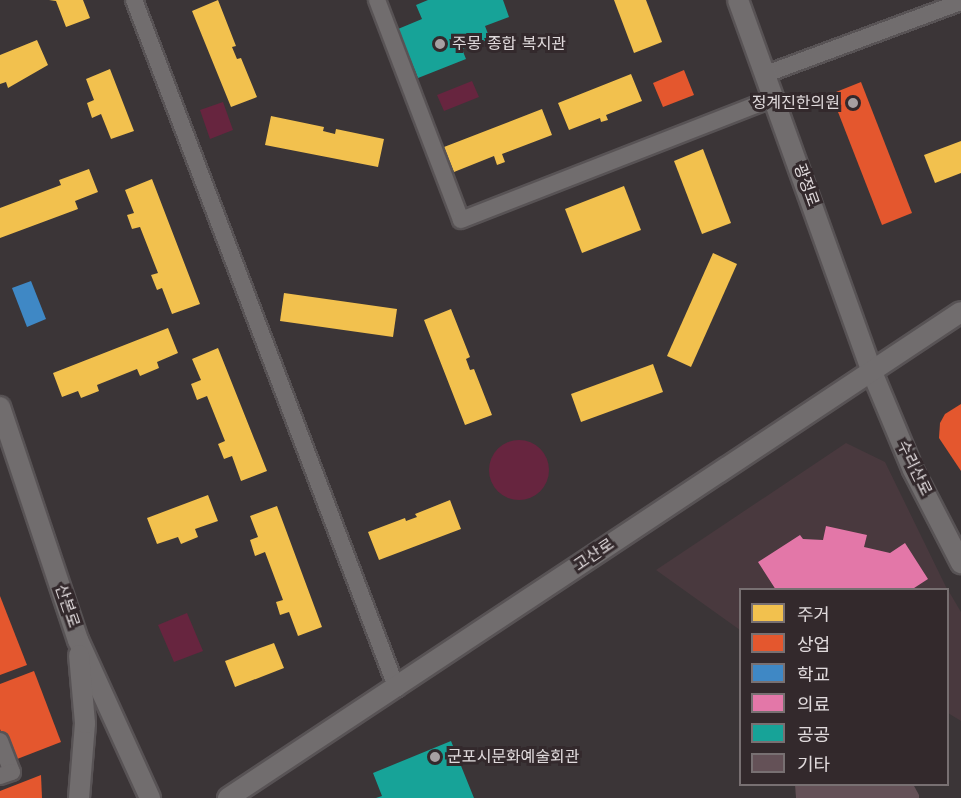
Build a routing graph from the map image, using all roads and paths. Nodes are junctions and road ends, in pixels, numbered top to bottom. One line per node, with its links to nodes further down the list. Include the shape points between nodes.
1 (134, 0): 12 (street)
2 (377, 0): 6 (street, via 460,220)
3 (738, 0): 5 (street, 광정로)
4 (961, 3): 5 (street)
5 (766, 74): 6 (street, 광정로)
6 (774, 98): 8 (street, 광정로)
7 (961, 312): 8 (street, 고산로)
8 (872, 372): 10 (street, 수리산로, via 913,470); 12 (street, 고산로)
9 (0, 408): 11 (street, 산본로)
10 (958, 550)
11 (78, 640): 16 (street, via 85,723); 17 (street, 산본로)
12 (397, 689): 15 (street, 고산로)
13 (0, 741): 14 (street)
14 (6, 774)
15 (262, 776): 18 (street, 고산로); 19 (street)
16 (79, 798)
17 (150, 798)
18 (228, 798)
19 (252, 798)

